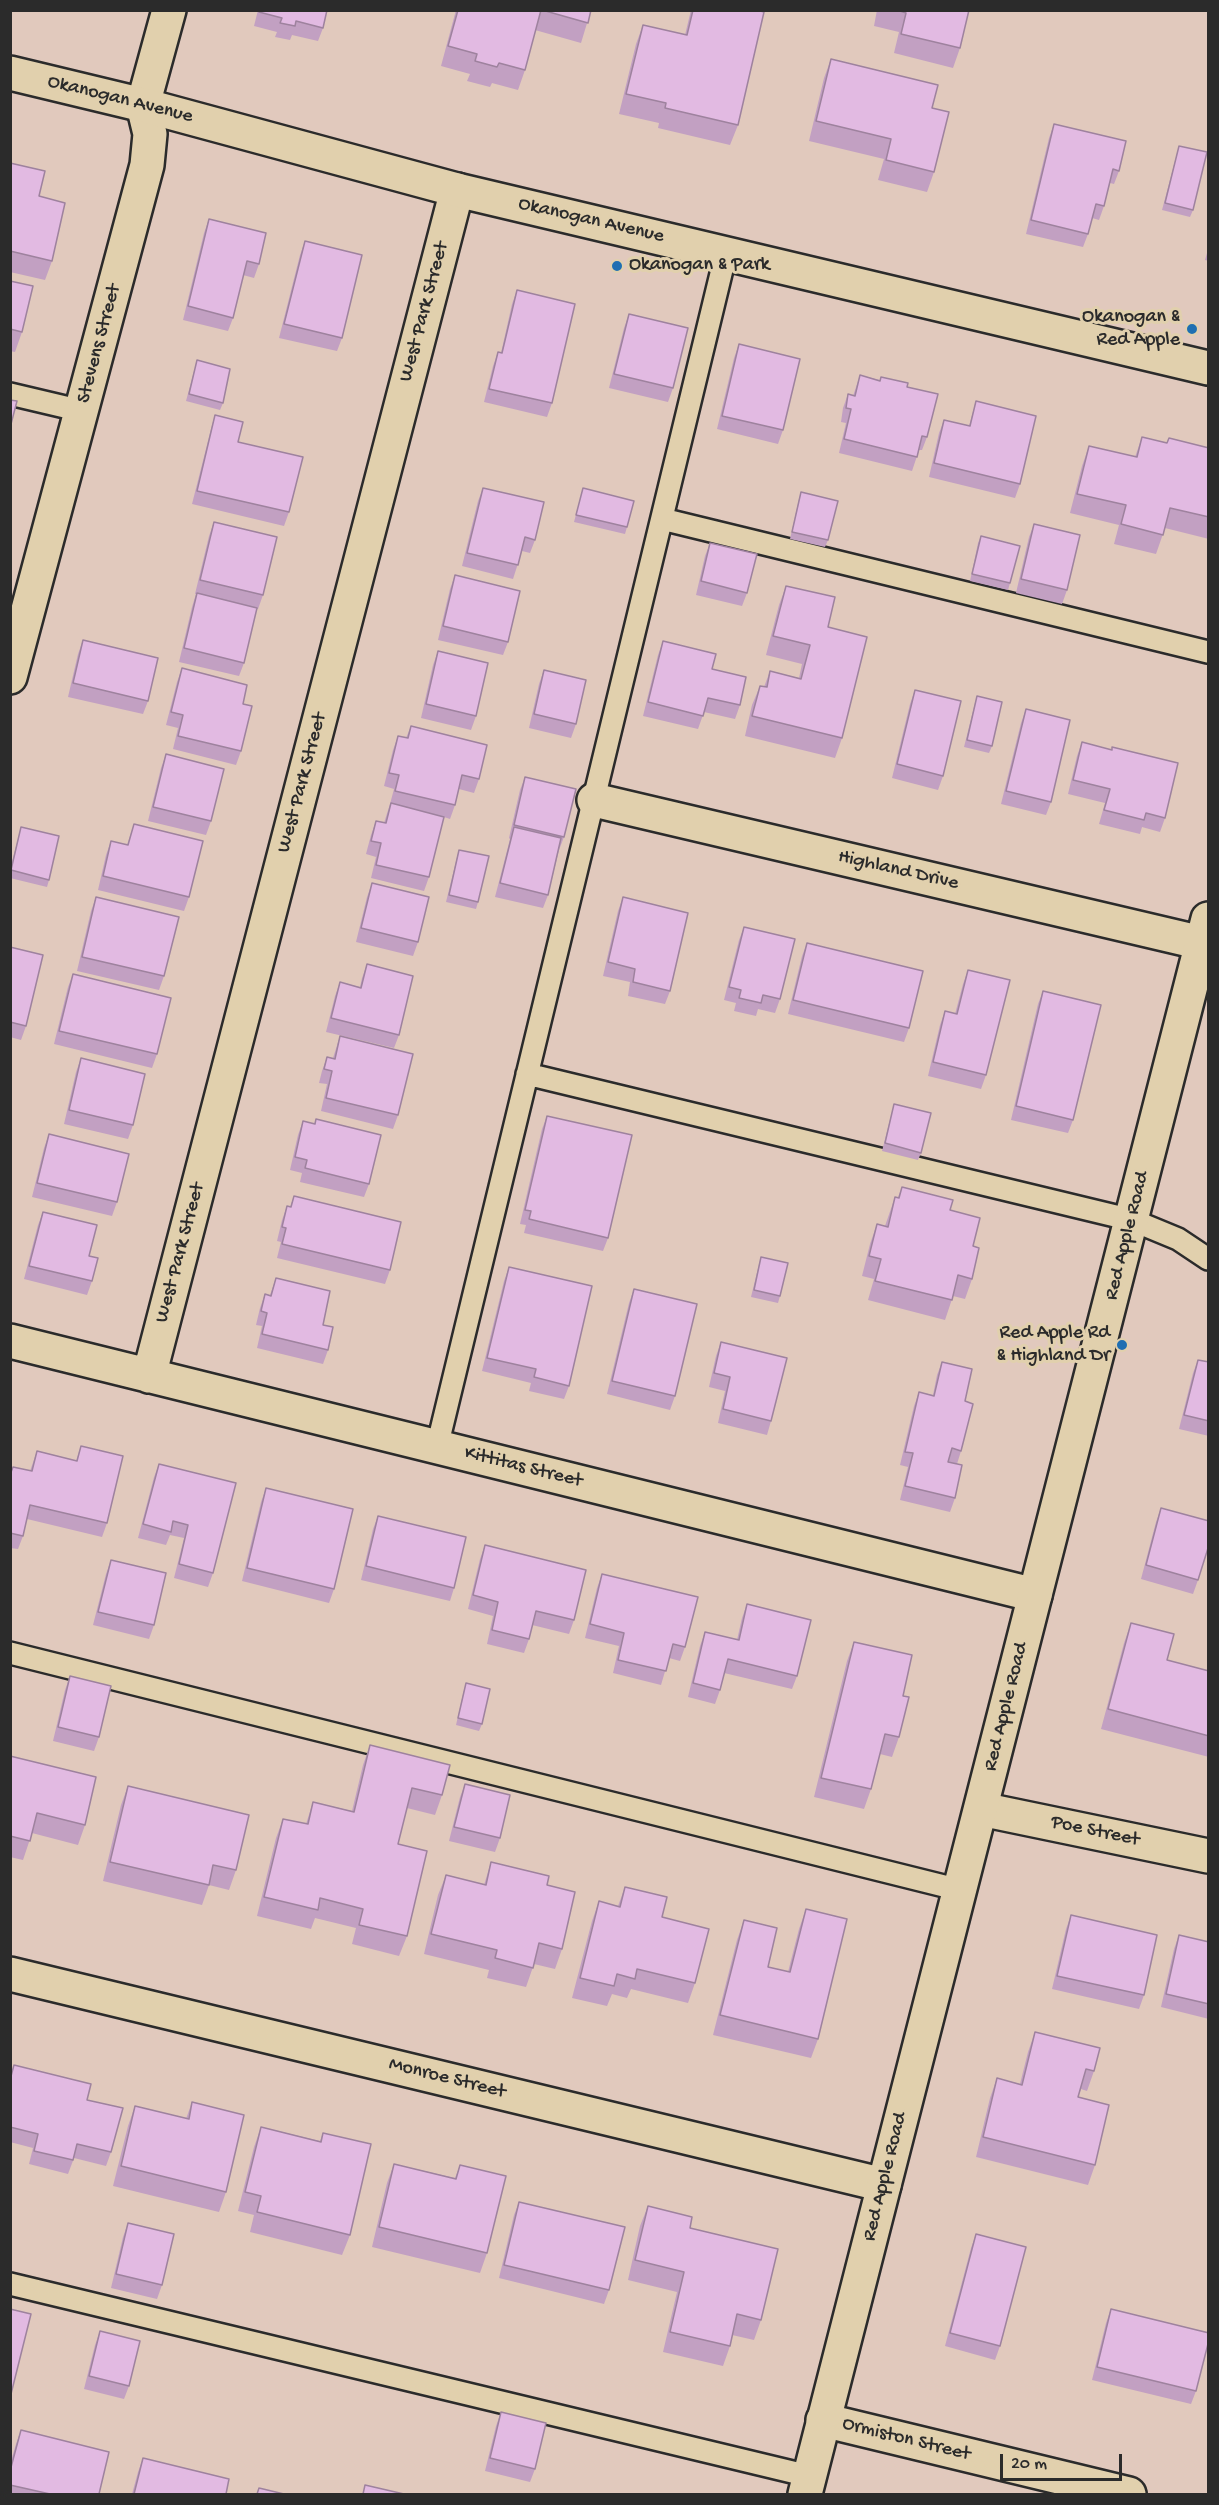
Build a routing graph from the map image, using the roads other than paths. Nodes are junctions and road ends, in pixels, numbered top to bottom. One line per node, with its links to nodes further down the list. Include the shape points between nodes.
1 (170, 10): 3 (street, Stevens Street)
2 (10, 73): 3 (street, Okanogan Avenue)
3 (143, 105): 4 (street, Okanogan Avenue); 8 (street, Stevens Street, via 150,134 147,165)
4 (457, 190): 5 (street, Okanogan Avenue); 18 (street, West Park Street)
5 (726, 254): 6 (street, Okanogan Avenue); 9 (lane)
6 (1209, 368)
7 (10, 394): 8 (lane)
8 (82, 411): 11 (street, Stevens Street)
9 (662, 519): 10 (lane); 12 (lane)
10 (1209, 652)
11 (10, 677)
12 (594, 800): 13 (street, Highland Drive); 14 (lane)
13 (1205, 931): 15 (street, Red Apple Road)
14 (527, 1074): 15 (lane); 19 (lane)
15 (1132, 1220): 16 (lane, via 1178,1239); 20 (street, Red Apple Road)
16 (1209, 1259)
17 (10, 1341): 18 (street, Kittitas Street)
18 (149, 1376): 19 (street, Kittitas Street)
19 (437, 1447): 20 (street, Kittitas Street)
20 (1035, 1595): 22 (street, Red Apple Road)
21 (10, 1653): 24 (lane)
22 (981, 1809): 23 (street, Poe Street); 24 (street, Red Apple Road)
23 (1209, 1856)
24 (960, 1890): 26 (street, Red Apple Road)
25 (10, 1974): 26 (street, Monroe Street)
26 (884, 2185): 28 (street, Red Apple Road)
27 (10, 2284): 29 (lane)
28 (824, 2420): 29 (street, Red Apple Road); 30 (street, Ormiston Street)
29 (807, 2485)
30 (1129, 2494)

